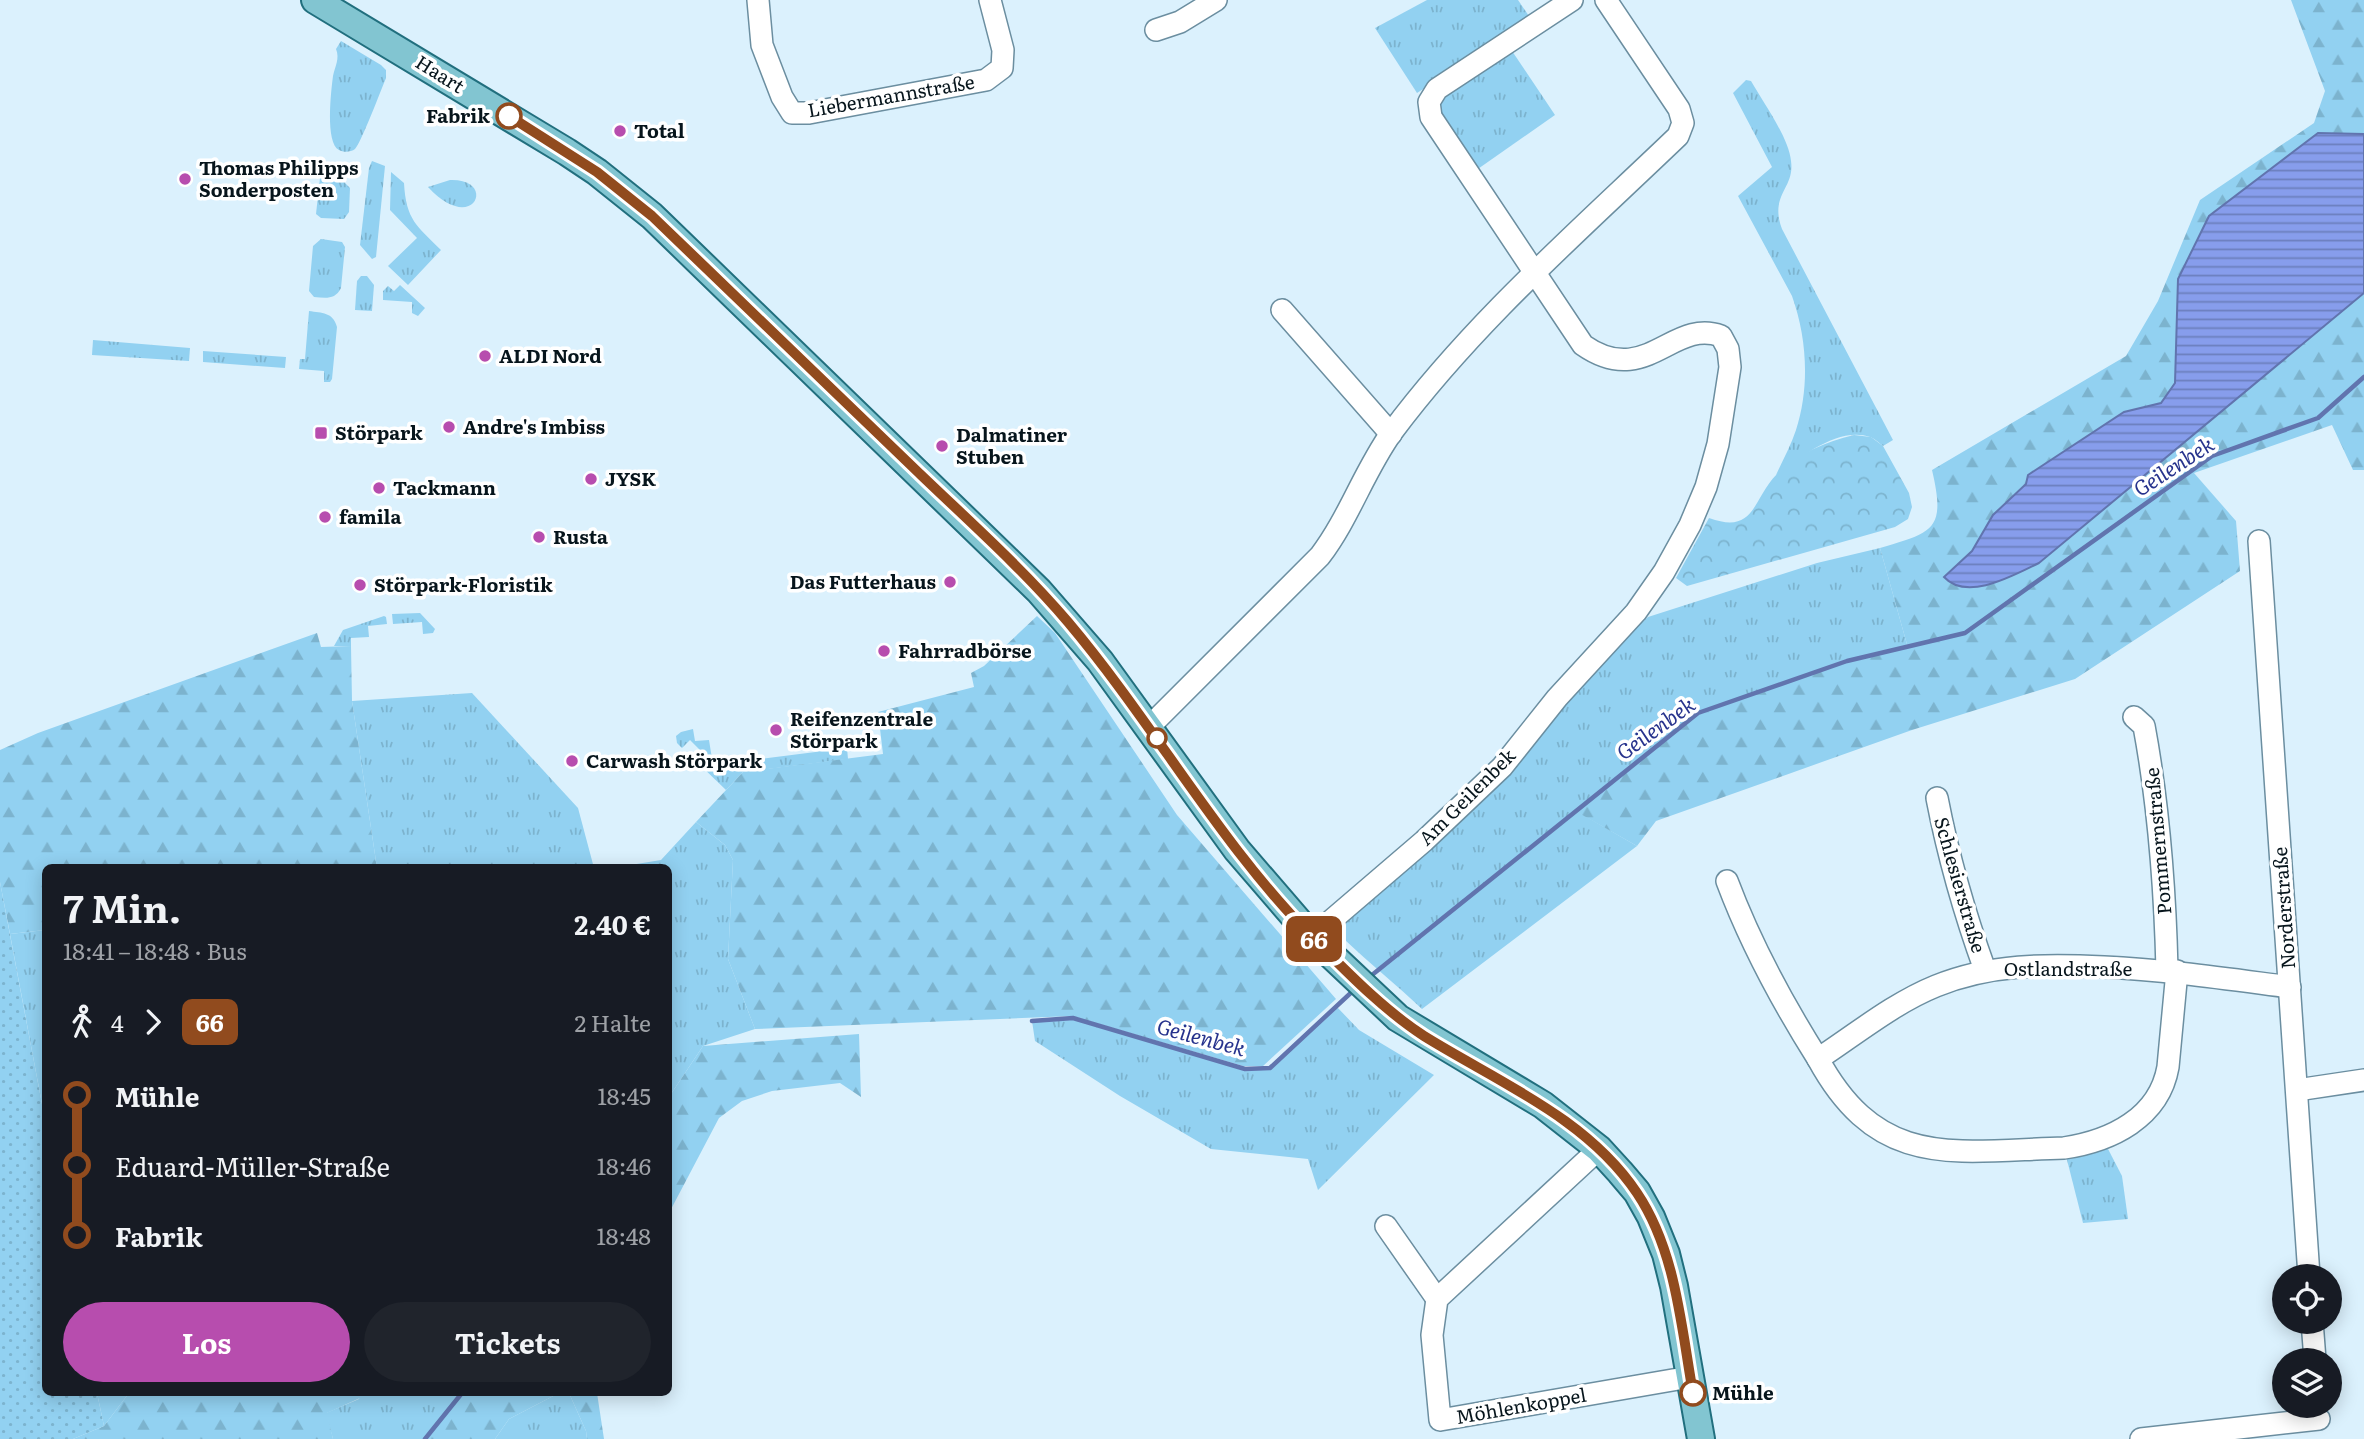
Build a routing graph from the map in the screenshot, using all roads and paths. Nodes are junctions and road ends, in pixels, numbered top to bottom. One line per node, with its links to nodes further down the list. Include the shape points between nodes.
1 (315, 0): 13 (main road, Haart, via 567,152 652,216 1040,591)
2 (758, 0): 3 (street, Liebermannstraße, via 762,45 788,120 986,80 1002,68 1003,50)
3 (990, 0)
4 (1216, 0): 7 (street, via 1180,22)
5 (1572, 0): 8 (street, via 1437,89 1429,102 1431,117)
6 (1606, 0): 8 (street, via 1679,109 1682,130)
7 (1156, 30)
8 (1535, 274): 10 (street, via 1436,376); 16 (street, Am Geilenbek, via 1583,345 1608,358 1639,359 1703,333 1721,336 1728,349 1729,376 1706,486 1664,572 1636,612 1556,698 1502,767)
9 (1282, 310): 10 (street)
10 (1391, 434): 13 (street, via 1320,556)
11 (2259, 541): 19 (street, Norderstraße)
12 (2134, 717): 18 (street, Pommernstraße, via 2144,726 2159,814)
13 (1149, 727): 16 (main road, Haart, via 1237,850)
14 (1937, 799): 17 (street, Schlesierstraße, via 1951,866)
15 (1727, 881): 20 (street, via 1766,971)
16 (1312, 937): 23 (main road, Haart, via 1398,1018 1543,1105)
17 (1985, 970): 18 (street, Ostlandstraße, via 2038,965); 20 (street, Ostlandstraße, via 1934,987 1902,1004)
18 (2172, 971): 19 (street, Ostlandstraße); 20 (street, Pommernstraße, via 2164,1082 2148,1108 2126,1128 2098,1142 2064,1149 1946,1152 1922,1148 1882,1132 1856,1113 1836,1091)
19 (2290, 987): 22 (street, Norderstraße)
20 (1818, 1059)
21 (2364, 1080): 22 (street)
22 (2297, 1090): 25 (street, Norderstraße)
23 (1599, 1149): 26 (street); 27 (main road, Haart, via 1637,1192 1658,1234 1674,1286)
24 (1385, 1226): 26 (street)
25 (2308, 1264)
26 (1437, 1298): 29 (street, Möhlenkoppel, via 1432,1335)
27 (1690, 1377): 29 (street, Möhlenkoppel); 30 (main road, Haart)
28 (2319, 1421): 31 (street)
29 (1441, 1429)
30 (1701, 1439)
31 (2141, 1439)

